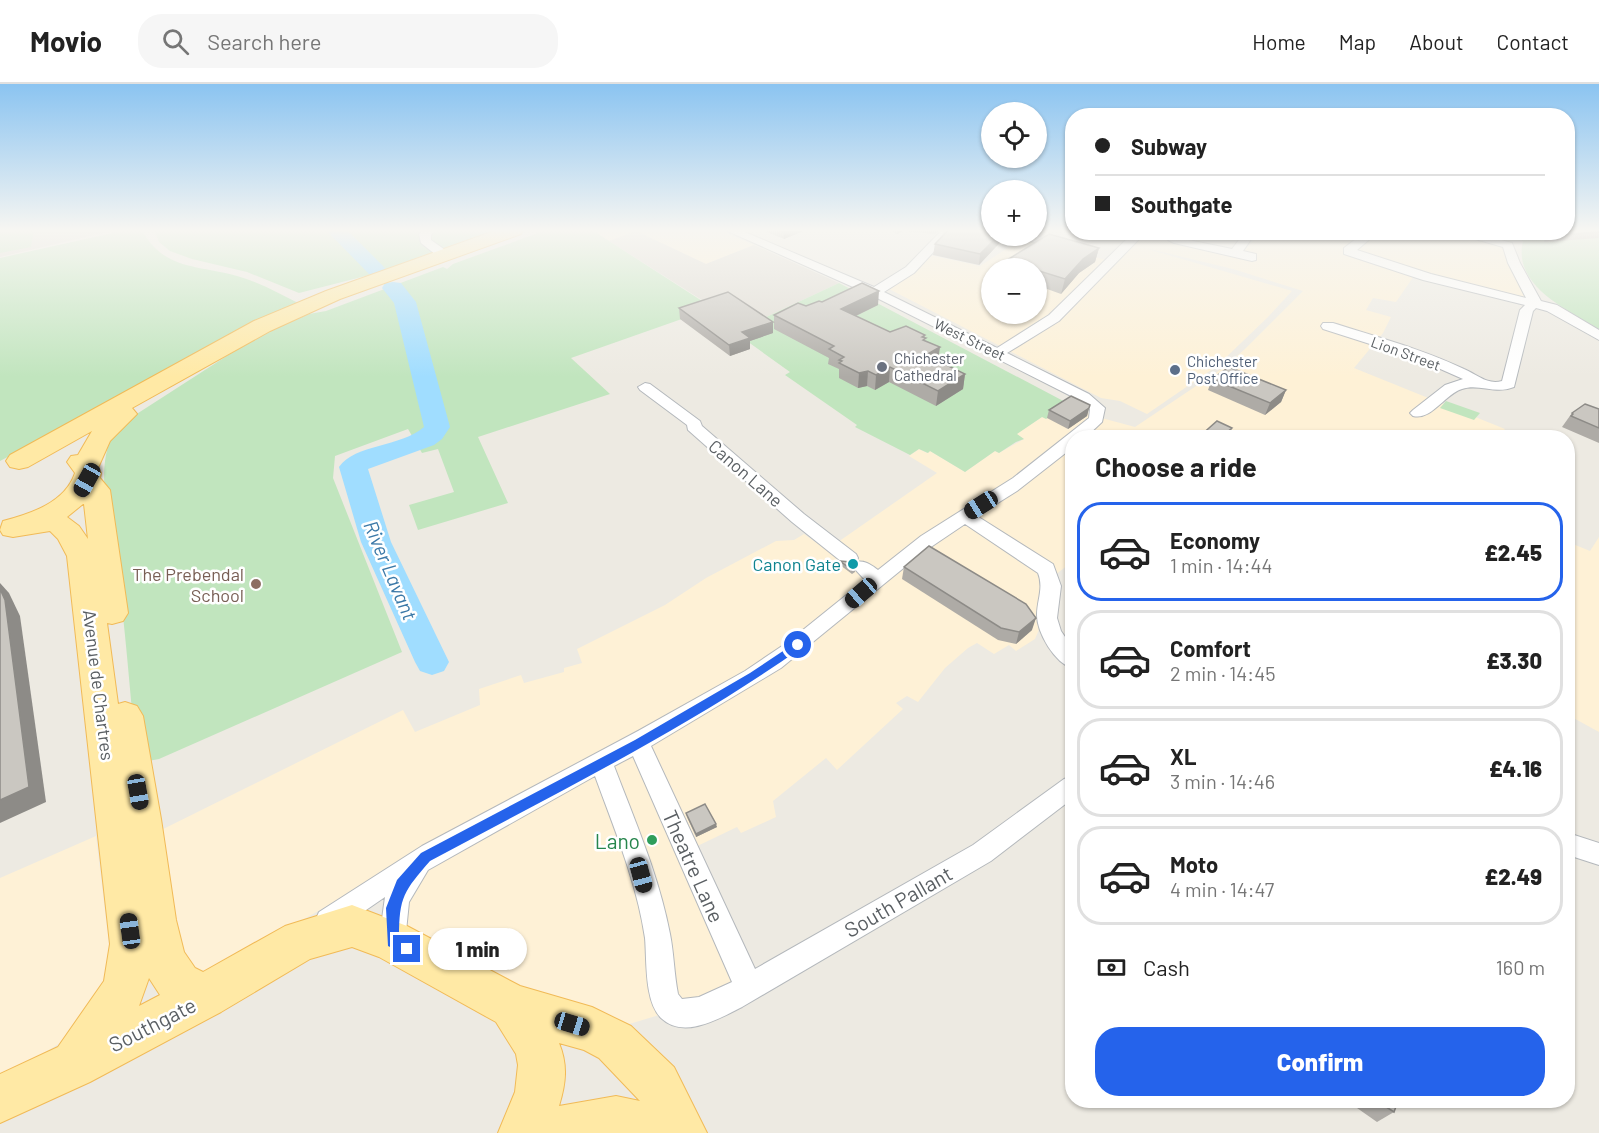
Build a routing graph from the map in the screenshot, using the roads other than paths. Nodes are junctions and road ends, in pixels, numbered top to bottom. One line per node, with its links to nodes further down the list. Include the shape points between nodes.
1 (378, 279): 19 (main road, via 262,326)
2 (393, 279): 20 (main road, via 271,328 127,413 99,438)
3 (845, 279): 8 (street, West Street)
4 (895, 279): 8 (street)
5 (1090, 279): 12 (street, via 1054,318)
6 (1435, 279): 9 (street)
7 (1523, 279): 9 (street)
8 (875, 292): 12 (street, West Street)
9 (1535, 302): 11 (street); 13 (street, via 1527,310 1509,384)
10 (1328, 326): 13 (street, Lion Street, via 1425,359)
11 (1599, 336)
12 (997, 352): 16 (street, West Street, via 1088,399 1097,408)
13 (1481, 384): 15 (street, via 1459,384)
14 (645, 387): 23 (street, Canon Lane, via 695,424 700,433 798,518)
15 (1418, 413)
16 (1098, 417): 17 (street, Southgate)
17 (1086, 430)
18 (1065, 446): 21 (street, Southgate)
19 (10, 464): 20 (main road, via 54,456 78,461)
20 (86, 474): 22 (main road, via 81,491 61,507 34,522); 34 (main road, Avenue de Chartres, via 96,490 158,938 164,961 179,984)
21 (964, 516): 23 (street, Southgate); 24 (street, via 1046,569 1053,584 1046,613 1050,631)
22 (6, 530): 36 (main road, Avenue de Chartres, via 45,522 60,524 70,532 82,556 132,944 123,995)
23 (863, 568): 25 (street, Southgate, via 812,635 753,676)
24 (1065, 652)
25 (639, 743): 26 (street, Southgate); 33 (street, Theatre Lane)
26 (593, 766): 30 (street, Southgate); 33 (street, South Pallant, via 636,856 657,935 666,1001 672,1010 690,1013)
27 (1065, 791): 33 (street, South Pallant, via 982,853)
28 (1575, 845): 29 (street)
29 (1599, 854)
30 (426, 857): 31 (street, Southgate, via 378,885); 32 (street, Southgate, via 402,884 393,908)
31 (300, 941): 32 (main road, Southgate, via 352,926); 34 (main road, Southgate)
32 (392, 941): 35 (main road, Southgate)
33 (749, 988)
34 (205, 996): 36 (main road, Southgate)
35 (512, 1006): 38 (main road, via 540,1052 544,1076); 41 (main road, via 592,1030 615,1042 657,1084)
36 (73, 1065): 37 (main road, Southgate)
37 (0, 1099)
38 (523, 1133)
39 (553, 1133): 40 (main road, via 589,1123 630,1121)
40 (646, 1133)
41 (682, 1133)

